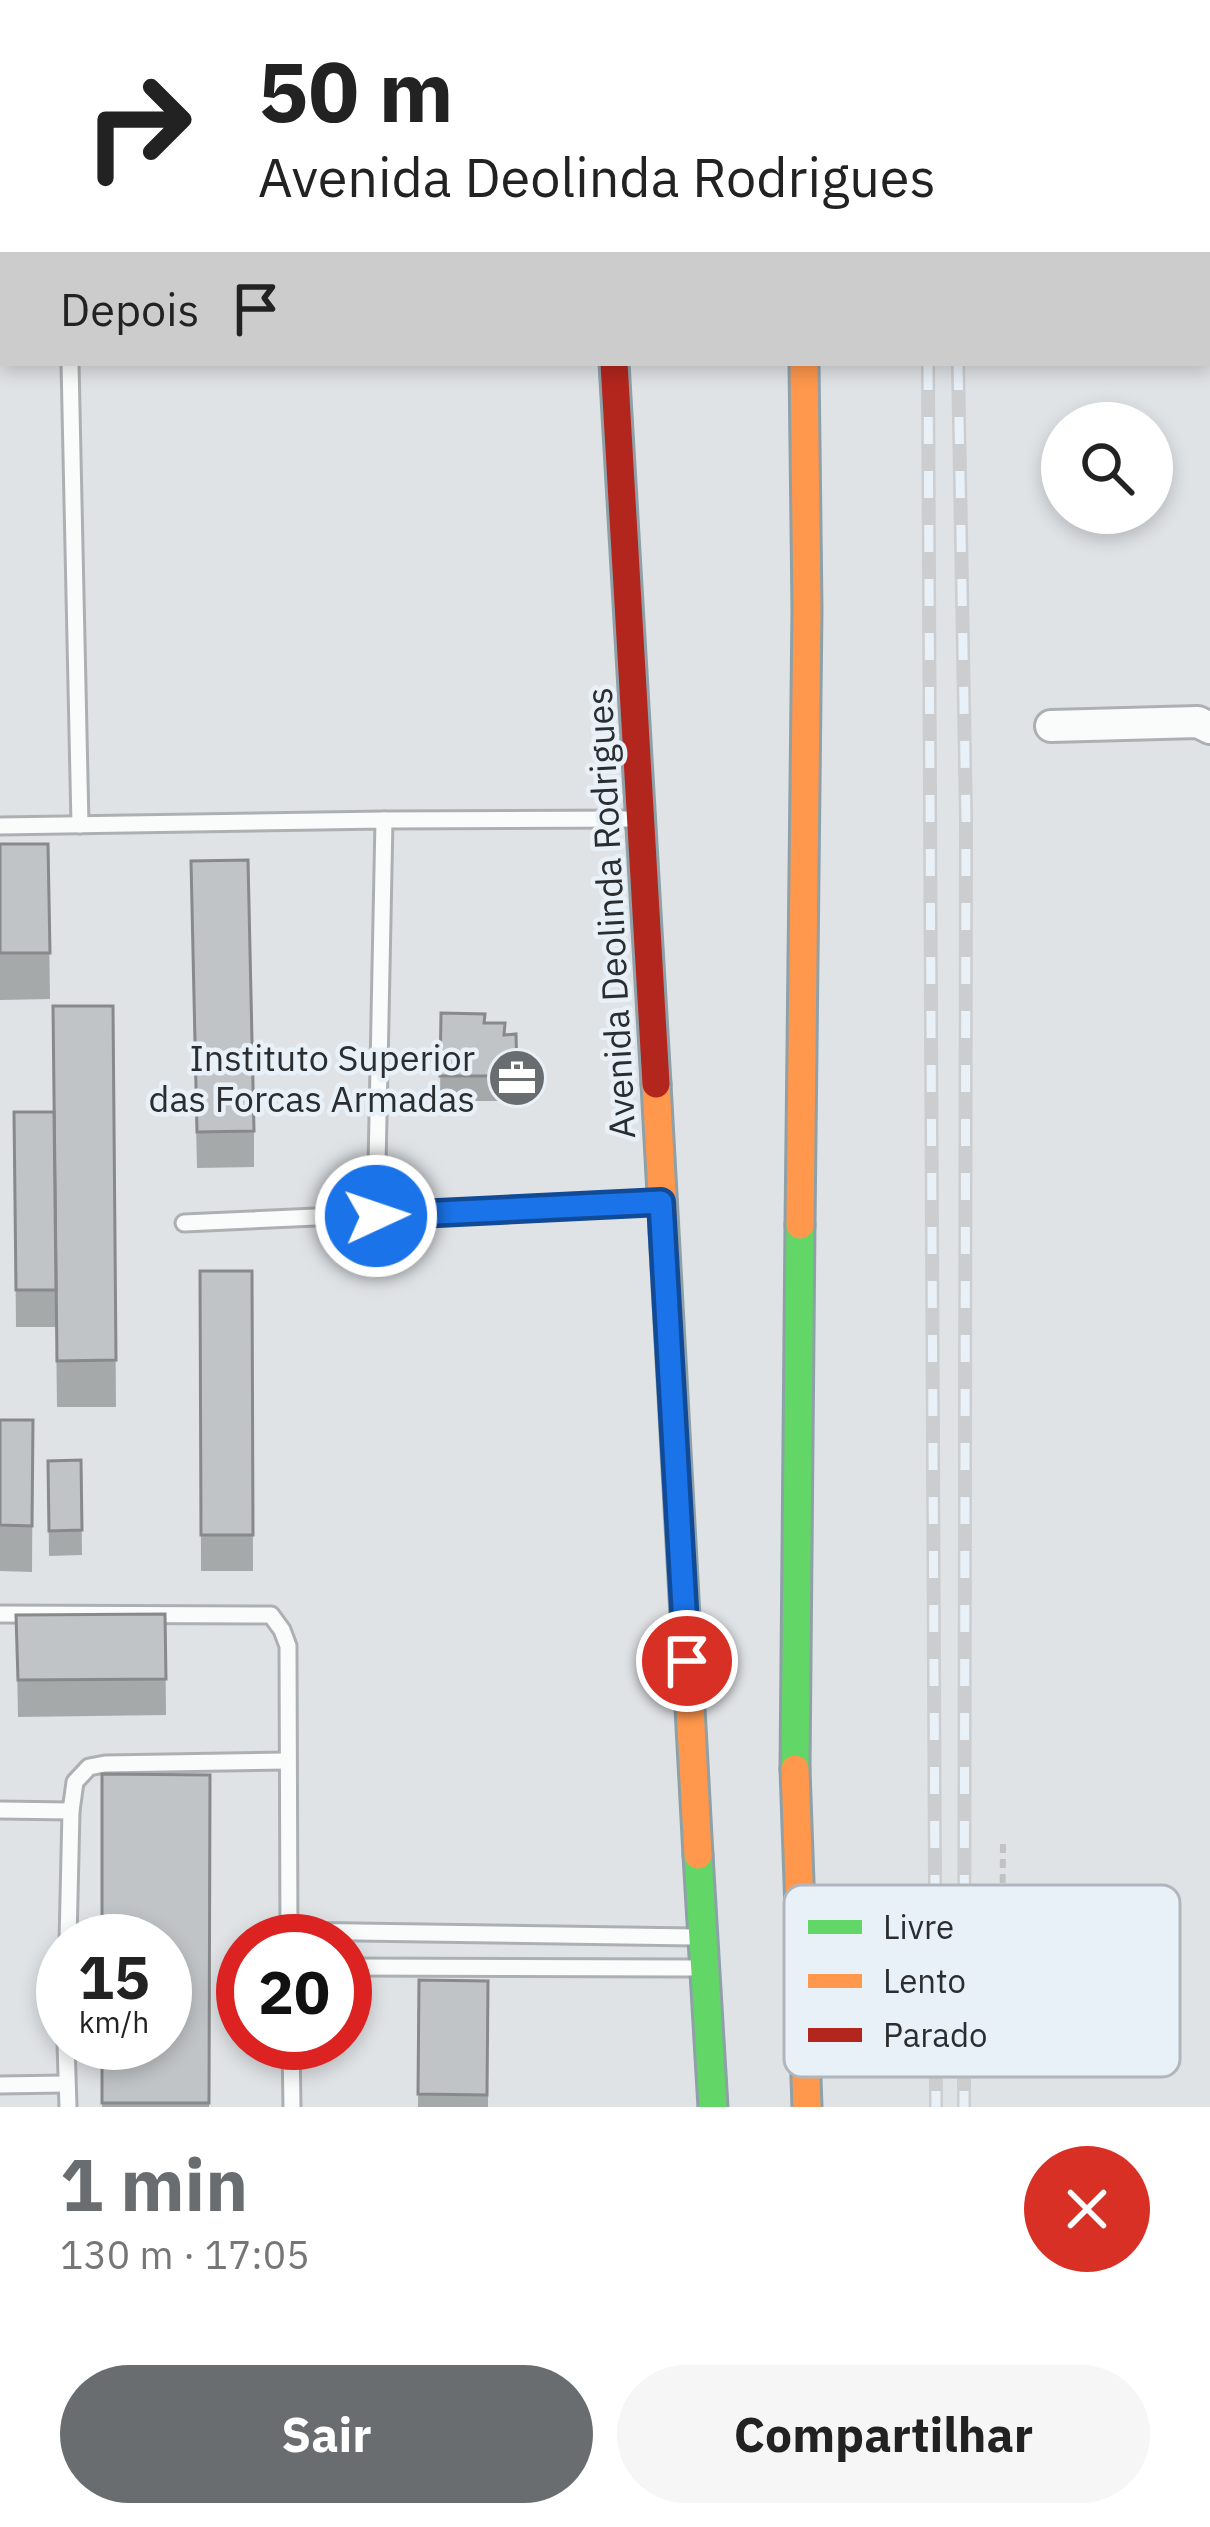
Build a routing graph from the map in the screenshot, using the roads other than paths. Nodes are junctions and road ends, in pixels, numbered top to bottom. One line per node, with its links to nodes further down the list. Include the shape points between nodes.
1 (70, 366): 8 (lane)
2 (614, 366): 6 (highway, Avenida Deolinda Rodrigues)
3 (804, 366): 17 (highway)
4 (1051, 726): 5 (street)
5 (1210, 728)
6 (644, 819): 7 (lane); 10 (highway, Avenida Deolinda Rodrigues)
7 (383, 820): 8 (lane); 11 (lane)
8 (80, 825): 9 (lane)
9 (0, 826)
10 (661, 1202): 11 (lane); 21 (highway, Avenida Deolinda Rodrigues)
11 (376, 1216): 12 (lane)
12 (184, 1223)
13 (0, 1614): 14 (lane, via 271,1615 288,1646)
14 (287, 1761): 16 (lane, via 89,1767 75,1782); 19 (lane)
15 (0, 1810): 16 (lane)
16 (70, 1810): 18 (lane)
17 (799, 1885)
18 (68, 1914)
19 (289, 1914)
20 (372, 1936): 21 (lane)
21 (703, 1937): 23 (highway, Avenida Deolinda Rodrigues)
22 (372, 1967): 23 (lane)
23 (705, 1968): 31 (highway, Avenida Deolinda Rodrigues)
24 (65, 2070): 27 (lane)
25 (291, 2070): 30 (lane)
26 (806, 2077): 32 (highway)
27 (65, 2084): 28 (lane); 29 (lane)
28 (0, 2085)
29 (68, 2107)
30 (292, 2107)
31 (713, 2107)
32 (807, 2107)

